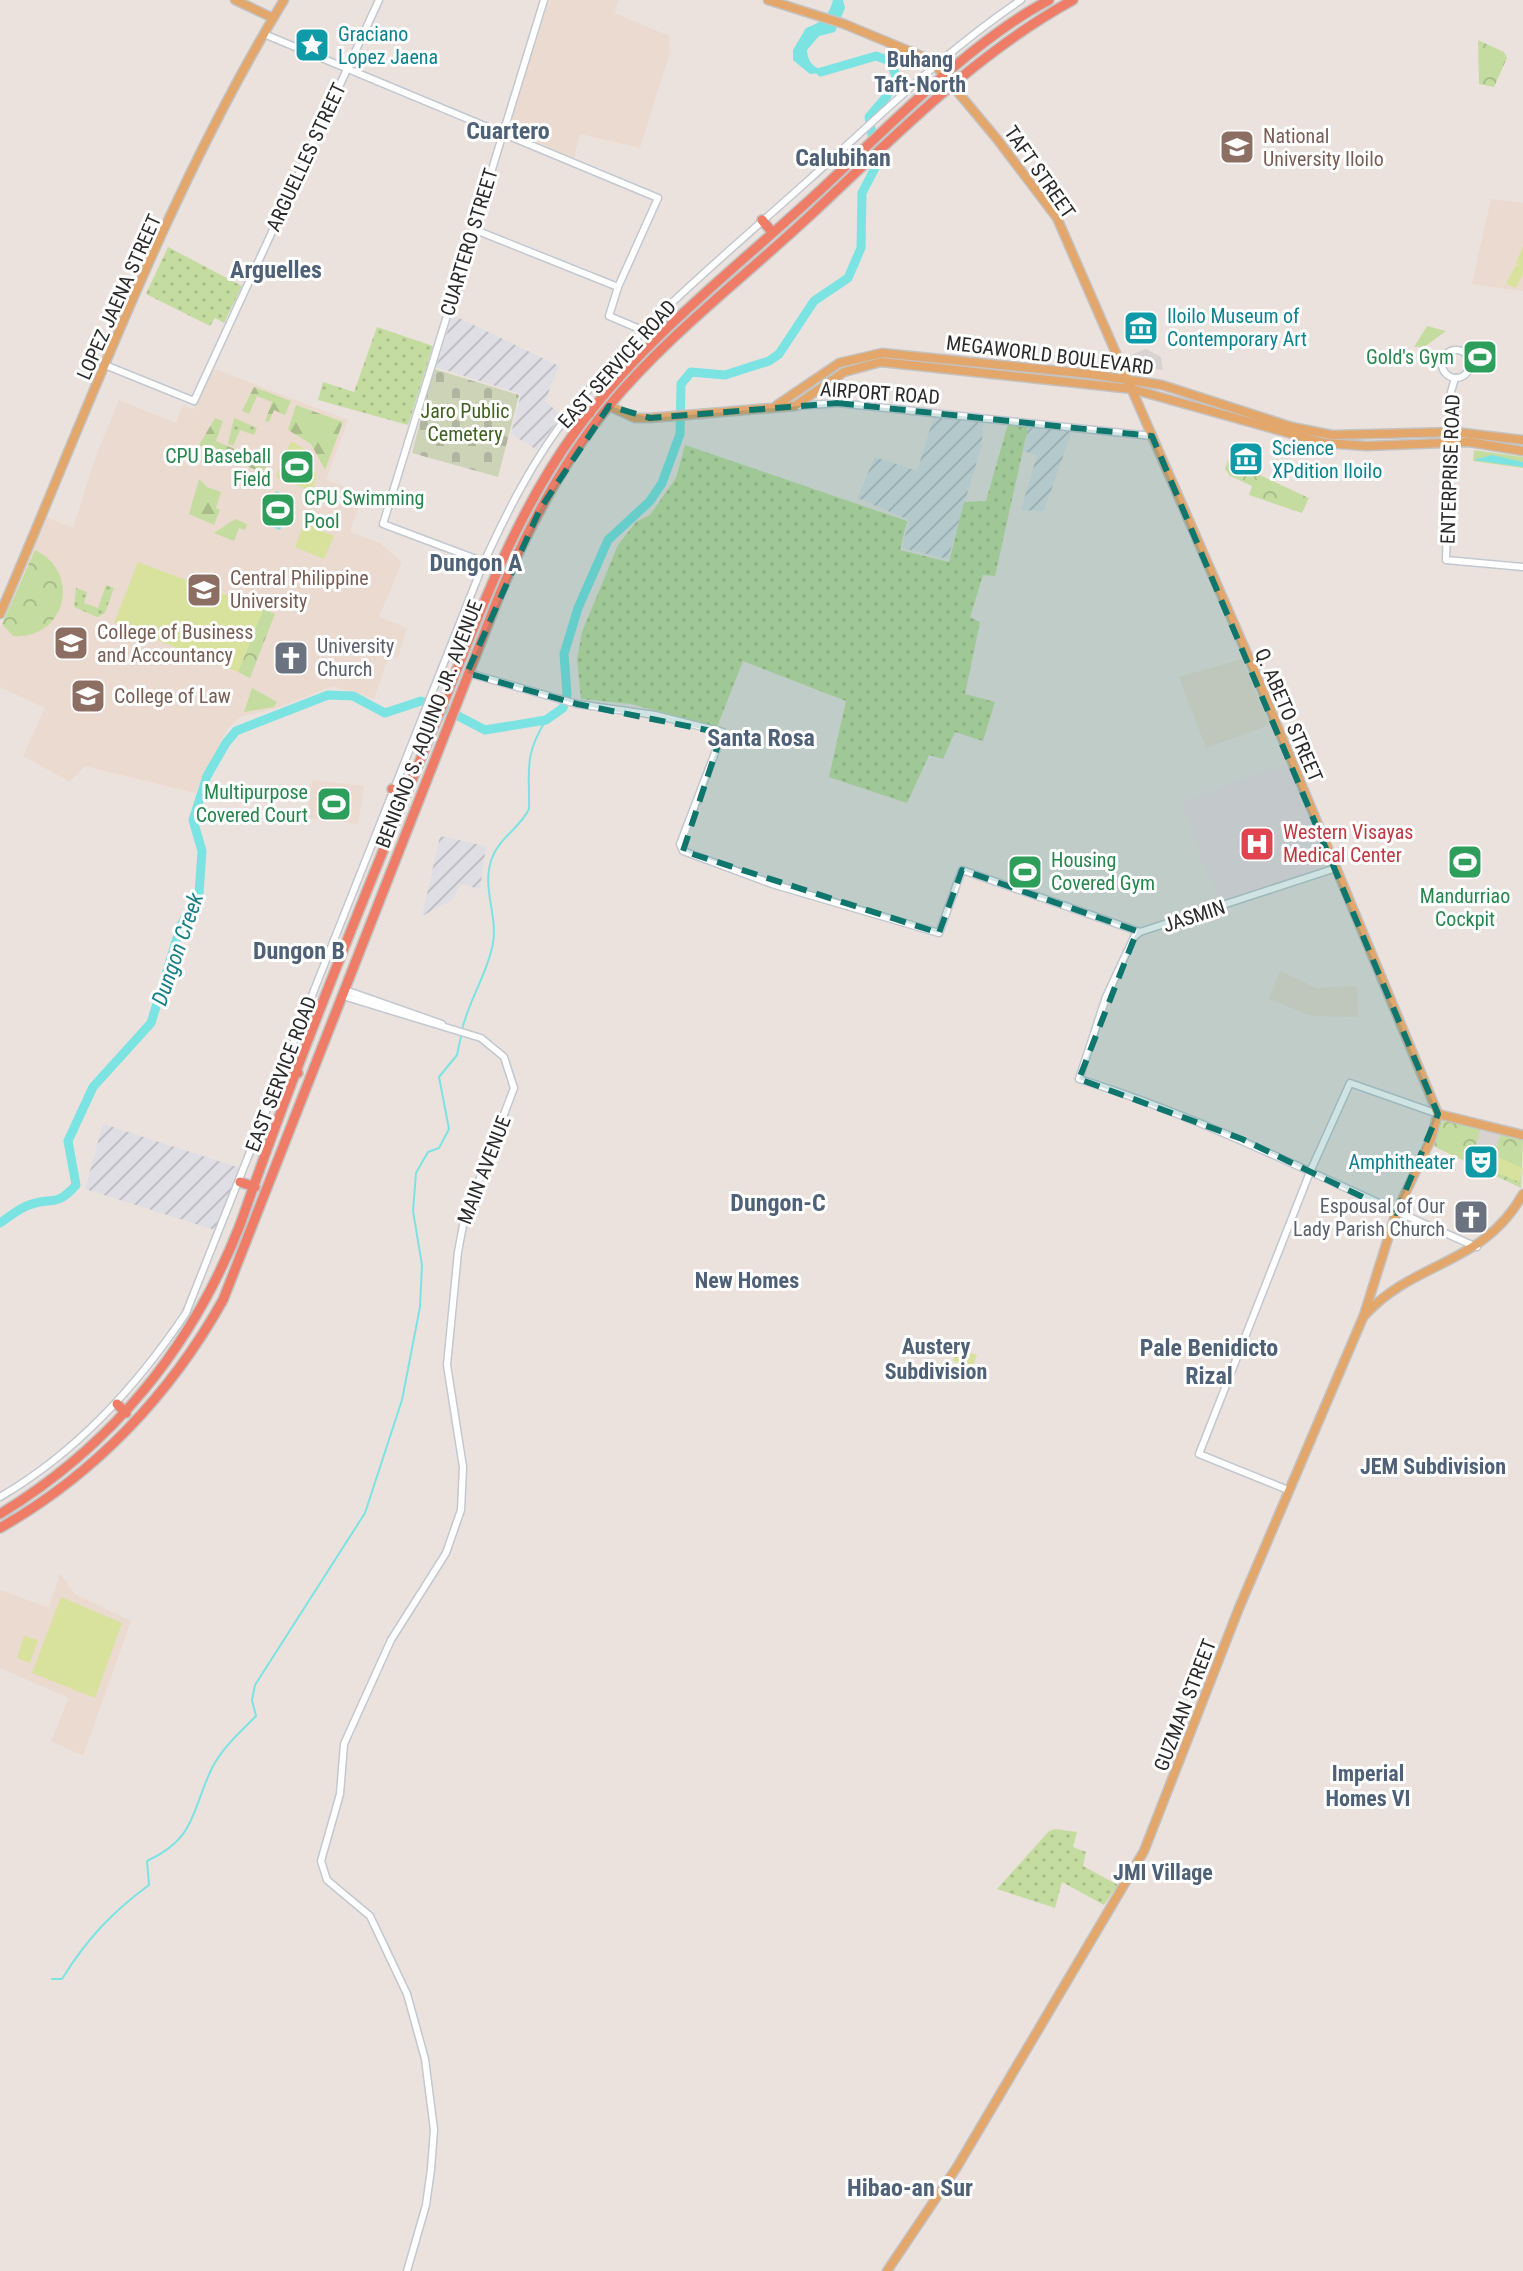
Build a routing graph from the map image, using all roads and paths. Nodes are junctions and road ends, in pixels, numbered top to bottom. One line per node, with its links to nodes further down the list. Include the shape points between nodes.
1 (235, 0): 9 (main road)
2 (284, 0): 9 (main road, LOPEZ JAENA STREET)
3 (379, 0): 12 (street, ARGUELLES STREET)
4 (544, 0): 16 (street, CUARTERO STREET)
5 (768, 0): 11 (main road, TAFT STREET, via 917,52)
6 (1021, 0): 11 (street, EAST SERVICE ROAD)
7 (1049, 0): 13 (highway, BENIGNO S. AQUINO JR. AVENUE, via 988,40)
8 (1073, 0): 14 (highway, BENIGNO S. AQUINO JR. AVENUE, via 1017,34)
9 (273, 18): 10 (main road, LOPEZ JAENA STREET)
10 (264, 34): 12 (street); 26 (main road, LOPEZ JAENA STREET, via 200,157)
11 (934, 64): 13 (main road, TAFT STREET); 19 (street, EAST SERVICE ROAD)
12 (345, 70): 16 (street); 26 (street, ARGUELLES STREET, via 194,401)
13 (946, 77): 14 (main road, TAFT STREET); 15 (highway, BENIGNO S. AQUINO JR. AVENUE)
14 (954, 86): 15 (highway, BENIGNO S. AQUINO JR. AVENUE); 23 (main road, TAFT STREET, via 1057,218)
15 (891, 133): 17 (highway, BENIGNO S. AQUINO JR. AVENUE); 18 (highway, BENIGNO S. AQUINO JR. AVENUE)
16 (501, 134): 20 (street, CUARTERO STREET); 22 (street, via 658,198)
17 (829, 182): 18 (highway); 21 (highway, BENIGNO S. AQUINO JR. AVENUE)
18 (837, 191): 25 (highway, BENIGNO S. AQUINO JR. AVENUE)
19 (762, 220): 21 (highway); 24 (street, EAST SERVICE ROAD)
20 (473, 229): 22 (street); 40 (street, CUARTERO STREET, via 383,524)
21 (772, 232): 25 (highway, BENIGNO S. AQUINO JR. AVENUE, via 672,322)
22 (618, 287): 24 (street, via 609,316)
23 (1106, 329): 29 (main road, Q. ABETO STREET)
24 (642, 330): 30 (street, EAST SERVICE ROAD)
25 (655, 350): 31 (highway, BENIGNO S. AQUINO JR. AVENUE); 34 (highway, BENIGNO S. AQUINO JR. AVENUE)
26 (105, 365): 44 (main road, LOPEZ JAENA STREET)
27 (846, 366): 29 (main road, MEGAWORLD BOULEVARD, via 881,362 1001,369); 32 (main road, MEGAWORLD BOULEVARD); 33 (main road, MEGAWORLD BOULEVARD)
28 (1455, 378): 28 (street, ENTERPRISE ROAD, via 1470,365 1468,356 1456,350 1442,363 1446,375); 36 (street, ENTERPRISE ROAD)
29 (1130, 384): 35 (main road, Q. ABETO STREET); 36 (main road, MEGAWORLD BOULEVARD, via 1315,433)
30 (577, 404): 34 (highway); 40 (street, EAST SERVICE ROAD, via 516,495)
31 (609, 406): 33 (main road, AIRPORT ROAD, via 635,418); 43 (highway, BENIGNO S. AQUINO JR. AVENUE, via 540,509)
32 (795, 406): 33 (main road, AIRPORT ROAD); 35 (street, AIRPORT ROAD, via 838,403)
33 (772, 408)
34 (590, 413): 42 (highway, BENIGNO S. AQUINO JR. AVENUE, via 547,474)
35 (1152, 436): 48 (main road, Q. ABETO STREET)
36 (1450, 437): 37 (main road, MEGAWORLD BOULEVARD); 41 (street, ENTERPRISE ROAD, via 1446,560)
37 (1469, 438): 38 (main road, MEGAWORLD BOULEVARD); 39 (main road, MEGAWORLD BOULEVARD)
38 (1523, 440)
39 (1523, 451)
40 (484, 562): 46 (street, EAST SERVICE ROAD)
41 (1523, 567)
42 (497, 570): 43 (highway); 47 (highway, BENIGNO S. AQUINO JR. AVENUE)
43 (508, 574): 45 (highway, BENIGNO S. AQUINO JR. AVENUE)
44 (0, 614)
45 (467, 673): 50 (highway, BENIGNO S. AQUINO JR. AVENUE); 51 (street, JASMIN, via 577,704 723,732 680,844 683,851 772,884 939,933 962,870)
46 (392, 789): 47 (highway); 55 (street, EAST SERVICE ROAD)
47 (406, 794): 49 (highway, BENIGNO S. AQUINO JR. AVENUE)
48 (1336, 868): 51 (street, JASMIN); 57 (main road, Q. ABETO STREET)
49 (373, 880): 50 (highway); 53 (highway, BENIGNO S. AQUINO JR. AVENUE)
50 (385, 886): 52 (highway, BENIGNO S. AQUINO JR. AVENUE)
51 (1140, 932): 59 (street, via 1117,969 1079,1079 1242,1139)
52 (344, 993): 54 (highway, BENIGNO S. AQUINO JR. AVENUE); 78 (street, MAIN AVENUE, via 472,1034 504,1057 514,1088 461,1230 447,1365 461,1451 463,1489 456,1525 433,1577 391,1640 344,1744 340,1794 321,1861 327,1880 370,1916 407,1994 425,2059 434,2130 431,2169)
53 (312, 1037): 54 (highway); 56 (highway, BENIGNO S. AQUINO JR. AVENUE)
54 (325, 1042): 65 (highway, BENIGNO S. AQUINO JR. AVENUE)
55 (284, 1068): 56 (highway); 60 (street, EAST SERVICE ROAD)
56 (298, 1073): 61 (highway, BENIGNO S. AQUINO JR. AVENUE)
57 (1438, 1114): 58 (main road); 59 (street, via 1350,1083); 63 (main road, GUZMAN STREET)
58 (1523, 1135)
59 (1310, 1172): 63 (street); 73 (street, via 1199,1454)
60 (240, 1182): 61 (highway); 70 (street, EAST SERVICE ROAD, via 186,1313)
61 (255, 1187): 64 (highway, BENIGNO S. AQUINO JR. AVENUE)
62 (1523, 1194): 66 (main road, via 1500,1228)
63 (1396, 1213): 66 (street); 67 (main road, GUZMAN STREET)
64 (240, 1225): 65 (highway); 68 (highway, BENIGNO S. AQUINO JR. AVENUE, via 196,1320)
65 (252, 1231): 69 (highway, BENIGNO S. AQUINO JR. AVENUE, via 216,1313)
66 (1477, 1247): 67 (main road, via 1387,1294)
67 (1364, 1315): 73 (main road, GUZMAN STREET)
68 (150, 1384): 69 (highway); 71 (highway, BENIGNO S. AQUINO JR. AVENUE)
69 (160, 1394): 75 (highway, BENIGNO S. AQUINO JR. AVENUE, via 104,1454)
70 (117, 1404): 71 (highway); 74 (street, EAST SERVICE ROAD)
71 (126, 1413): 72 (highway, BENIGNO S. AQUINO JR. AVENUE)
72 (42, 1487): 75 (highway); 76 (highway, BENIGNO S. AQUINO JR. AVENUE)
73 (1288, 1490): 79 (main road, GUZMAN STREET, via 1144,1851 957,2167)
74 (0, 1497)
75 (48, 1497): 77 (highway, BENIGNO S. AQUINO JR. AVENUE)
76 (0, 1514)
77 (0, 1528)
78 (407, 2271)
79 (887, 2271)

